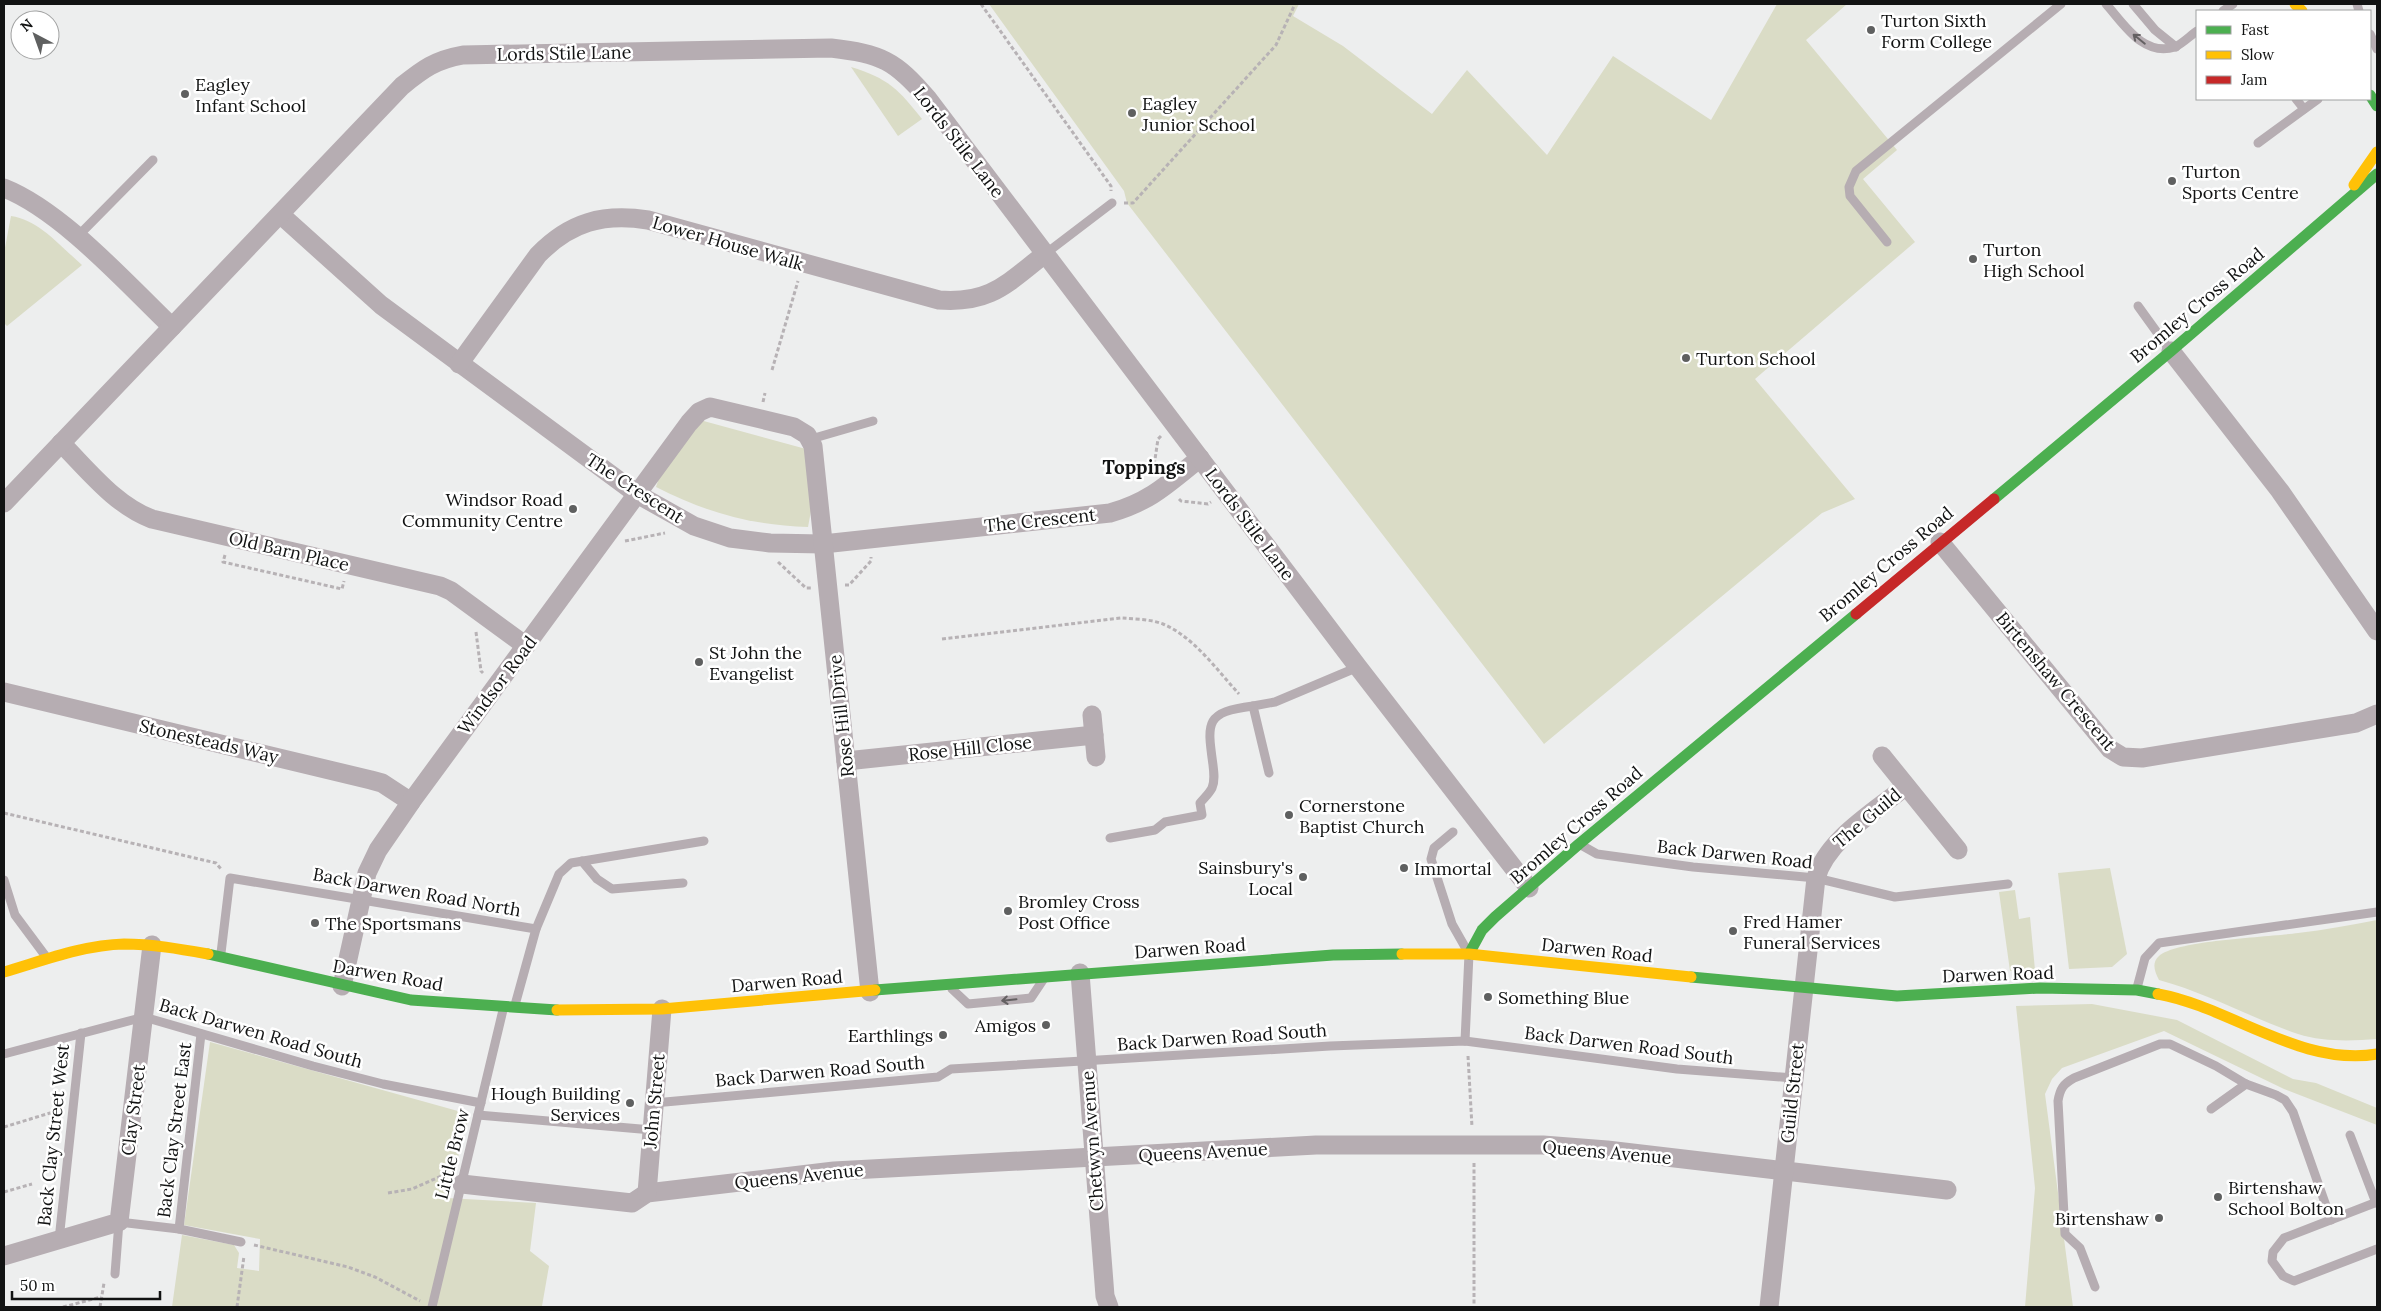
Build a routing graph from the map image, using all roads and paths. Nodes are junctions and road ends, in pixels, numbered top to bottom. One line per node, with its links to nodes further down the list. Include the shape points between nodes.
1 (981, 4): 18 (path, via 1111,186)
2 (1296, 4): 18 (path, via 1276,45 1133,204)
3 (2061, 4): 22 (lane, via 1856,171 1849,187 1850,196)
4 (2106, 4): 8 (lane, one-way to 4, via 2160,48 2143,43)
5 (2133, 4): 8 (lane, via 2155,30)
6 (2196, 32): 8 (lane)
7 (2371, 36): 9 (lane)
8 (2176, 47)
9 (2377, 49)
10 (2297, 100): 12 (lane)
11 (2317, 100): 12 (lane)
12 (2304, 109): 13 (lane)
13 (2258, 143)
14 (2377, 152): 19 (main road, Bromley Cross Road)
15 (153, 160): 21 (lane)
16 (2377, 174): 19 (main road, Bromley Cross Road)
17 (4, 188): 21 (street, via 24,198)
18 (1112, 203): 23 (lane)
19 (2336, 210): 27 (main road, Bromley Cross Road)
20 (281, 215): 23 (street, Lords Stile Lane, via 402,86 421,70 442,59 462,55 831,48 859,50 881,58 907,75); 26 (street, Lords Stile Lane); 28 (street, The Crescent, via 381,304)
21 (78, 237): 26 (street)
22 (1887, 242)
23 (1046, 254): 24 (street, Lower House Walk, via 997,291 961,302 939,300); 33 (street, Lords Stile Lane)
24 (803, 264): 28 (street, Lower House Walk, via 648,220 607,217 570,230 552,241 538,255); 29 (path)
25 (2138, 306): 27 (lane)
26 (172, 327): 32 (street)
27 (2171, 351): 39 (main road, Bromley Cross Road); 43 (street, via 2280,491)
28 (460, 364): 34 (street, The Crescent)
29 (772, 370)
30 (873, 421): 31 (lane)
31 (811, 439): 34 (street, Windsor Road, via 794,427 716,407 704,409 689,423); 40 (street, Rose Hill Drive)
32 (60, 444): 35 (street); 38 (street, Old Barn Place, via 123,505 136,513 152,520)
33 (1200, 458): 40 (street, The Crescent, via 1152,497 1110,513); 46 (street, Lords Stile Lane)
34 (637, 494): 36 (street, The Crescent); 37 (street, Windsor Road)
35 (4, 503)
36 (677, 518): 37 (path, via 666,532 626,541); 40 (street, The Crescent, via 730,538 770,544)
37 (611, 530): 45 (street, Windsor Road)
38 (228, 537): 41 (street, Old Barn Place); 41 (path, via 223,562 342,589)
39 (1940, 542): 50 (street, Birtenshaw Crescent, via 2110,748 2122,757 2142,758 2318,729 2356,722); 63 (main road, Bromley Cross Road)
40 (823, 544): 55 (street, Rose Hill Drive)
41 (348, 565): 42 (street, Old Barn Place, via 440,586)
42 (487, 618): 45 (street, Old Barn Place); 47 (path, via 475,633 481,671)
43 (2377, 631)
44 (942, 639): 49 (path, via 1121,618 1163,624 1201,652)
45 (526, 646): 47 (street, Windsor Road)
46 (1358, 667): 49 (lane, via 1275,702); 71 (street, Lords Stile Lane)
47 (498, 684): 58 (street, Windsor Road)
48 (4, 692): 58 (street, Stonesteads Way, via 371,780 382,783)
49 (1251, 706): 56 (lane); 61 (lane, via 1225,711 1211,724 1209,733 1214,777 1213,786 1200,803 1202,815 1166,822 1155,830)
50 (2377, 714)
51 (1092, 715): 52 (street)
52 (1094, 735): 54 (street); 55 (street, Rose Hill Close)
53 (1882, 756): 57 (street, The Guild)
54 (1096, 757)
55 (846, 761): 86 (street, Rose Hill Drive)
56 (1269, 773)
57 (1906, 786): 64 (street, The Guild); 67 (street, The Guild, via 1833,846 1822,861)
58 (411, 802): 72 (street, Windsor Road, via 378,850 367,873)
59 (4, 814): 66 (path, via 216,863)
60 (1453, 832): 76 (lane, via 1434,848 1431,859 1452,924)
61 (1110, 838)
62 (704, 841): 65 (lane, Back Darwen Road North)
63 (1579, 844): 67 (lane, Back Darwen Road, via 1596,854 1639,861); 71 (main road, Bromley Cross Road)
64 (1958, 850)
65 (582, 861): 69 (lane, via 597,879 612,889); 74 (lane, Back Darwen Road North, via 571,863 559,874)
66 (230, 878): 72 (lane, Back Darwen Road North); 77 (lane)
67 (1816, 878): 70 (lane, Back Darwen Road, via 1895,897); 84 (street, Guild Street)
68 (4, 880): 78 (lane, via 15,915)
69 (683, 883)
70 (2008, 884)
71 (1529, 888): 76 (main road, Bromley Cross Road, via 1482,930)
72 (361, 900): 74 (lane, Back Darwen Road North); 83 (street, Windsor Road)
73 (2377, 912): 85 (lane, via 2159,943 2145,958)
74 (536, 929): 87 (lane, Little Brow)
75 (152, 945): 77 (main road, Darwen Road); 78 (main road, Darwen Road, via 113,945); 89 (street, Clay Street)
76 (1468, 954): 80 (main road, Darwen Road, via 1333,955); 84 (main road, Darwen Road); 92 (lane)
77 (221, 956): 83 (main road, Darwen Road)
78 (47, 958): 79 (main road, Darwen Road)
79 (4, 972)
80 (1080, 973): 81 (main road, Darwen Road); 95 (street, Chetwyn Avenue)
81 (1046, 976): 82 (main road, Darwen Road); 82 (lane, one-way to 82, via 1032,998 968,1004)
82 (947, 984): 86 (main road, Darwen Road)
83 (342, 986): 87 (main road, Darwen Road, via 411,1000)
84 (1804, 989): 85 (main road, Darwen Road, via 1897,996 2040,988); 96 (street, Guild Street)
85 (2137, 990): 94 (main road, Darwen Road, via 2176,997 2267,1034 2331,1054)
86 (870, 992): 88 (main road, Darwen Road)
87 (509, 1008): 88 (main road, Darwen Road); 99 (lane, Little Brow)
88 (662, 1009): 98 (street, John Street)
89 (144, 1017): 90 (lane, Back Darwen Road South); 91 (lane, Back Darwen Road South); 118 (street, Clay Street)
90 (81, 1033): 93 (lane, Back Darwen Road South); 100 (lane, Back Clay Street West)
91 (201, 1034): 99 (lane, Back Darwen Road South, via 383,1084); 119 (lane, Back Clay Street East)
92 (1465, 1041): 95 (lane, Back Darwen Road South); 96 (lane, Back Darwen Road South, via 1677,1069); 106 (path)
93 (4, 1054)
94 (2377, 1054)
95 (1086, 1062): 98 (lane, Back Darwen Road South, via 951,1069 938,1077); 107 (street, Chetwyn Avenue)
96 (1794, 1078): 109 (street, Guild Street)
97 (2246, 1084): 101 (lane); 117 (lane, via 2285,1100 2293,1112); 125 (lane, via 2170,1044 2160,1044 2065,1083 2058,1101 2065,1234 2080,1248)
98 (654, 1103): 104 (street, John Street)
99 (481, 1104): 102 (lane, Little Brow)
100 (73, 1106): 103 (path); 120 (lane, Back Clay Street West)
101 (2211, 1109)
102 (478, 1115): 104 (lane); 108 (lane, Little Brow)
103 (4, 1127)
104 (652, 1130): 115 (street, John Street)
105 (2350, 1135): 116 (lane)
106 (1473, 1145): 107 (street, Queens Avenue, via 1316,1145); 109 (street, Queens Avenue, via 1543,1145 1606,1150); 132 (path)
107 (1093, 1158): 115 (street, Queens Avenue, via 834,1171); 131 (street, Chetwyn Avenue, via 1105,1296)
108 (466, 1165): 111 (lane, Little Brow); 114 (path, via 412,1189)
109 (1784, 1172): 112 (street, Queens Avenue); 133 (street, Guild Street)
110 (32, 1184): 113 (path)
111 (462, 1184): 115 (street, Queens Avenue, via 624,1203 641,1199); 127 (lane, Little Brow)
112 (1947, 1190)
113 (4, 1192)
114 (388, 1193)
115 (647, 1193)
116 (2376, 1202): 117 (lane)
117 (2330, 1220): 122 (lane, via 2284,1238 2277,1244 2272,1261 2283,1276 2294,1281)
118 (119, 1222): 119 (lane); 120 (street); 124 (lane, Clay Street)
119 (179, 1229): 121 (lane)
120 (59, 1240): 123 (street)
121 (242, 1242): 127 (path, via 348,1267 375,1277); 130 (path, via 244,1256)
122 (2377, 1249)
123 (4, 1256)
124 (114, 1274): 126 (path, via 105,1280)
125 (2094, 1287)
126 (101, 1297): 128 (path); 129 (path)
127 (428, 1305)
128 (63, 1307)
129 (100, 1307)
130 (237, 1307)
131 (1109, 1307)
132 (1474, 1307)
133 (1769, 1307)

